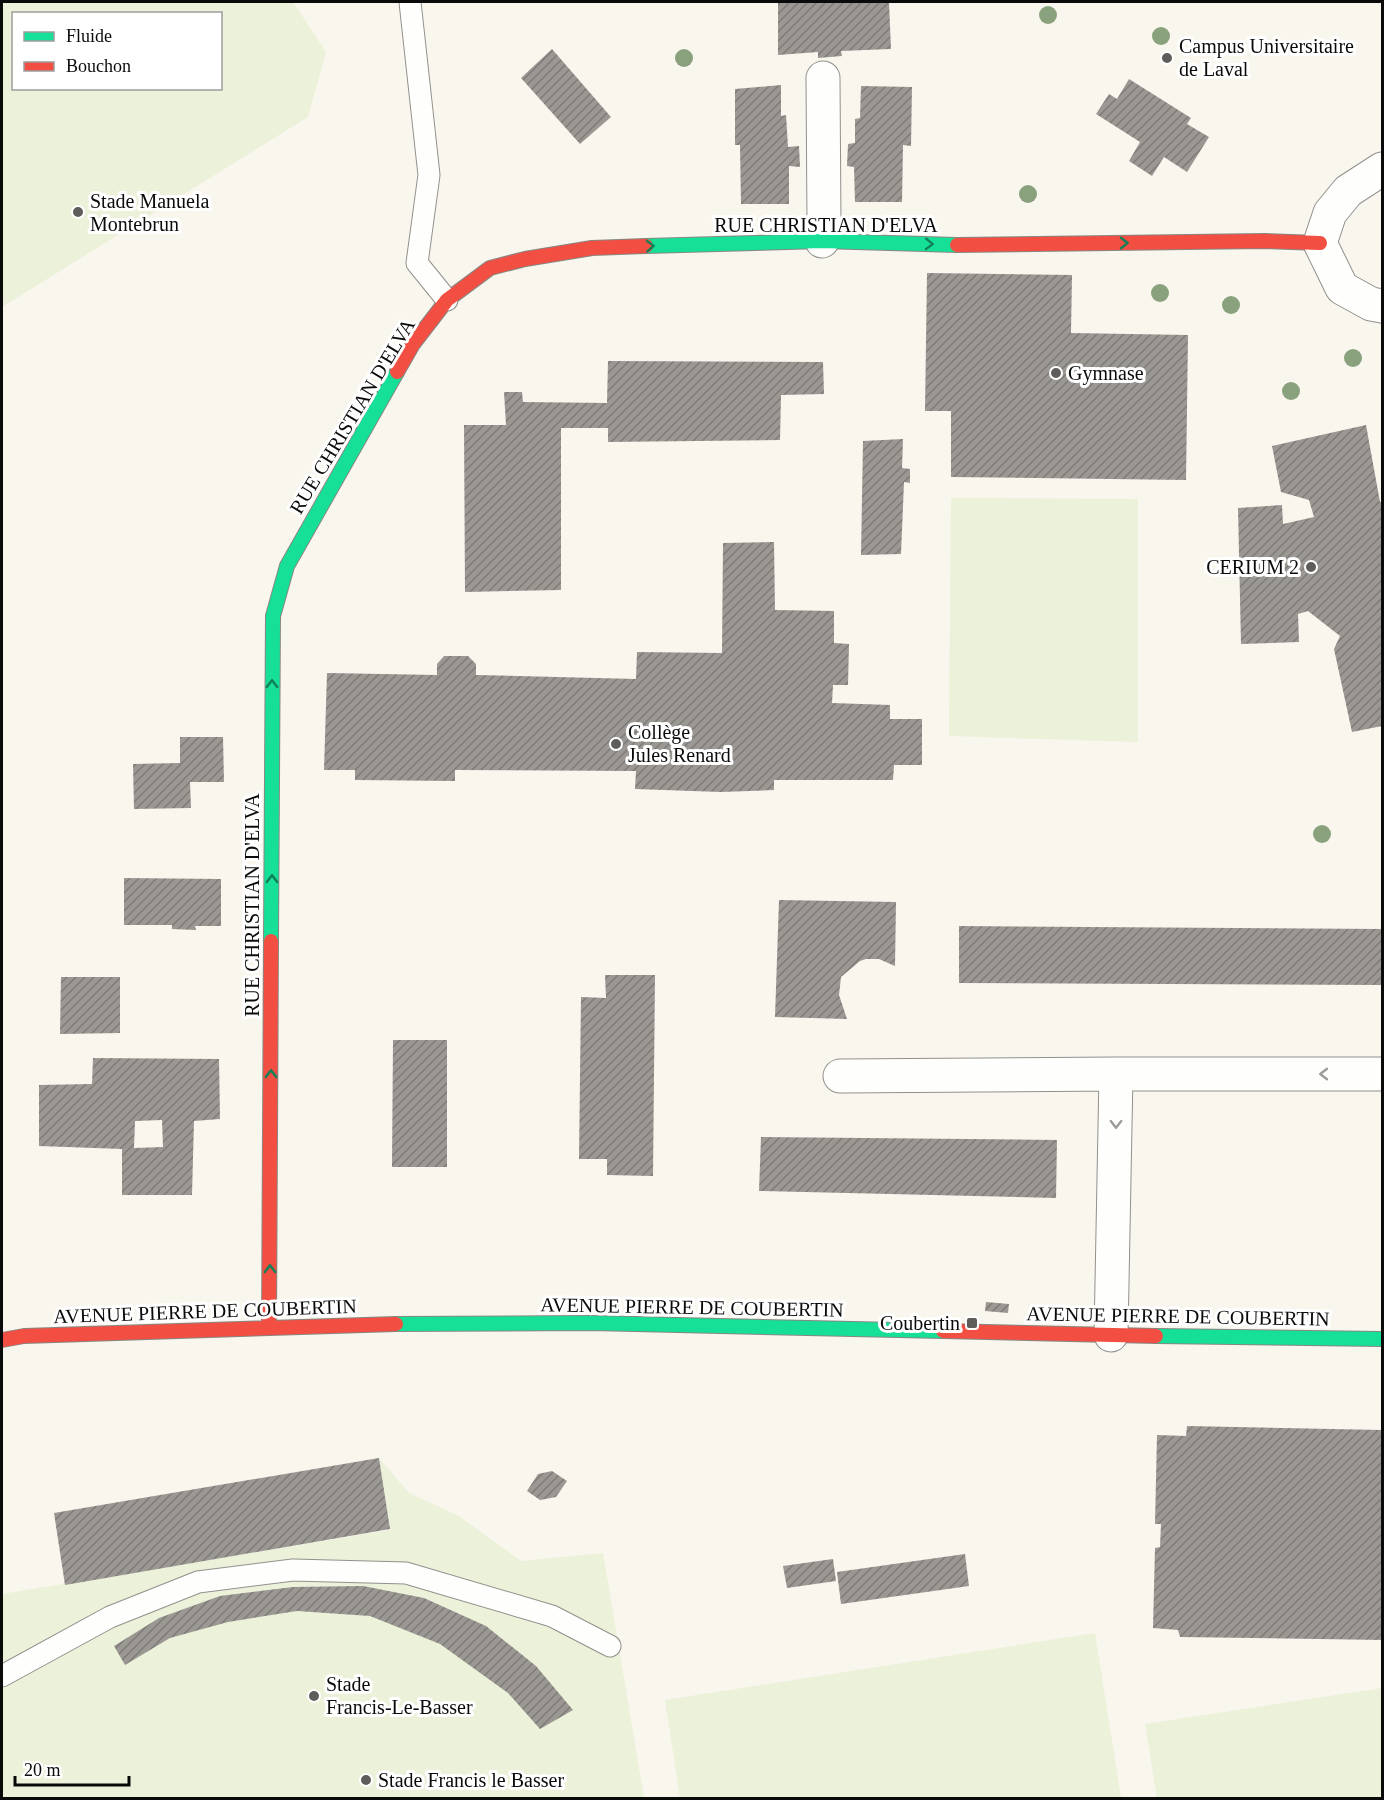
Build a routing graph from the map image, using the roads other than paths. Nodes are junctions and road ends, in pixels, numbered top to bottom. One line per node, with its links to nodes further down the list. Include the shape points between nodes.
1 (410, 2): 6 (lane, via 429,175 417,263)
2 (823, 78): 4 (street)
3 (1383, 169): 5 (street, via 1348,191 1330,213)
4 (822, 241): 5 (street, RUE CHRISTIAN D'ELVA, one-way to 5, via 957,245); 6 (street, RUE CHRISTIAN D'ELVA, one-way to 4, via 490,268 592,248)
5 (1320, 243): 7 (street, via 1342,288)
6 (447, 300): 11 (street, RUE CHRISTIAN D'ELVA, one-way to 6, via 273,616 287,566 413,345)
7 (1383, 306)
8 (1116, 1074): 9 (street, one-way to 8); 10 (street); 12 (street, one-way to 12)
9 (1383, 1074)
10 (840, 1076)
11 (269, 1327): 12 (street, AVENUE PIERRE DE COUBERTIN, via 588,1323); 14 (street, AVENUE PIERRE DE COUBERTIN)
12 (1111, 1335): 13 (street, AVENUE PIERRE DE COUBERTIN)
13 (1383, 1339)
14 (2, 1340)
15 (610, 1646): 16 (lane, via 552,1616 406,1574 293,1570 198,1582 110,1617)
16 (2, 1676)

